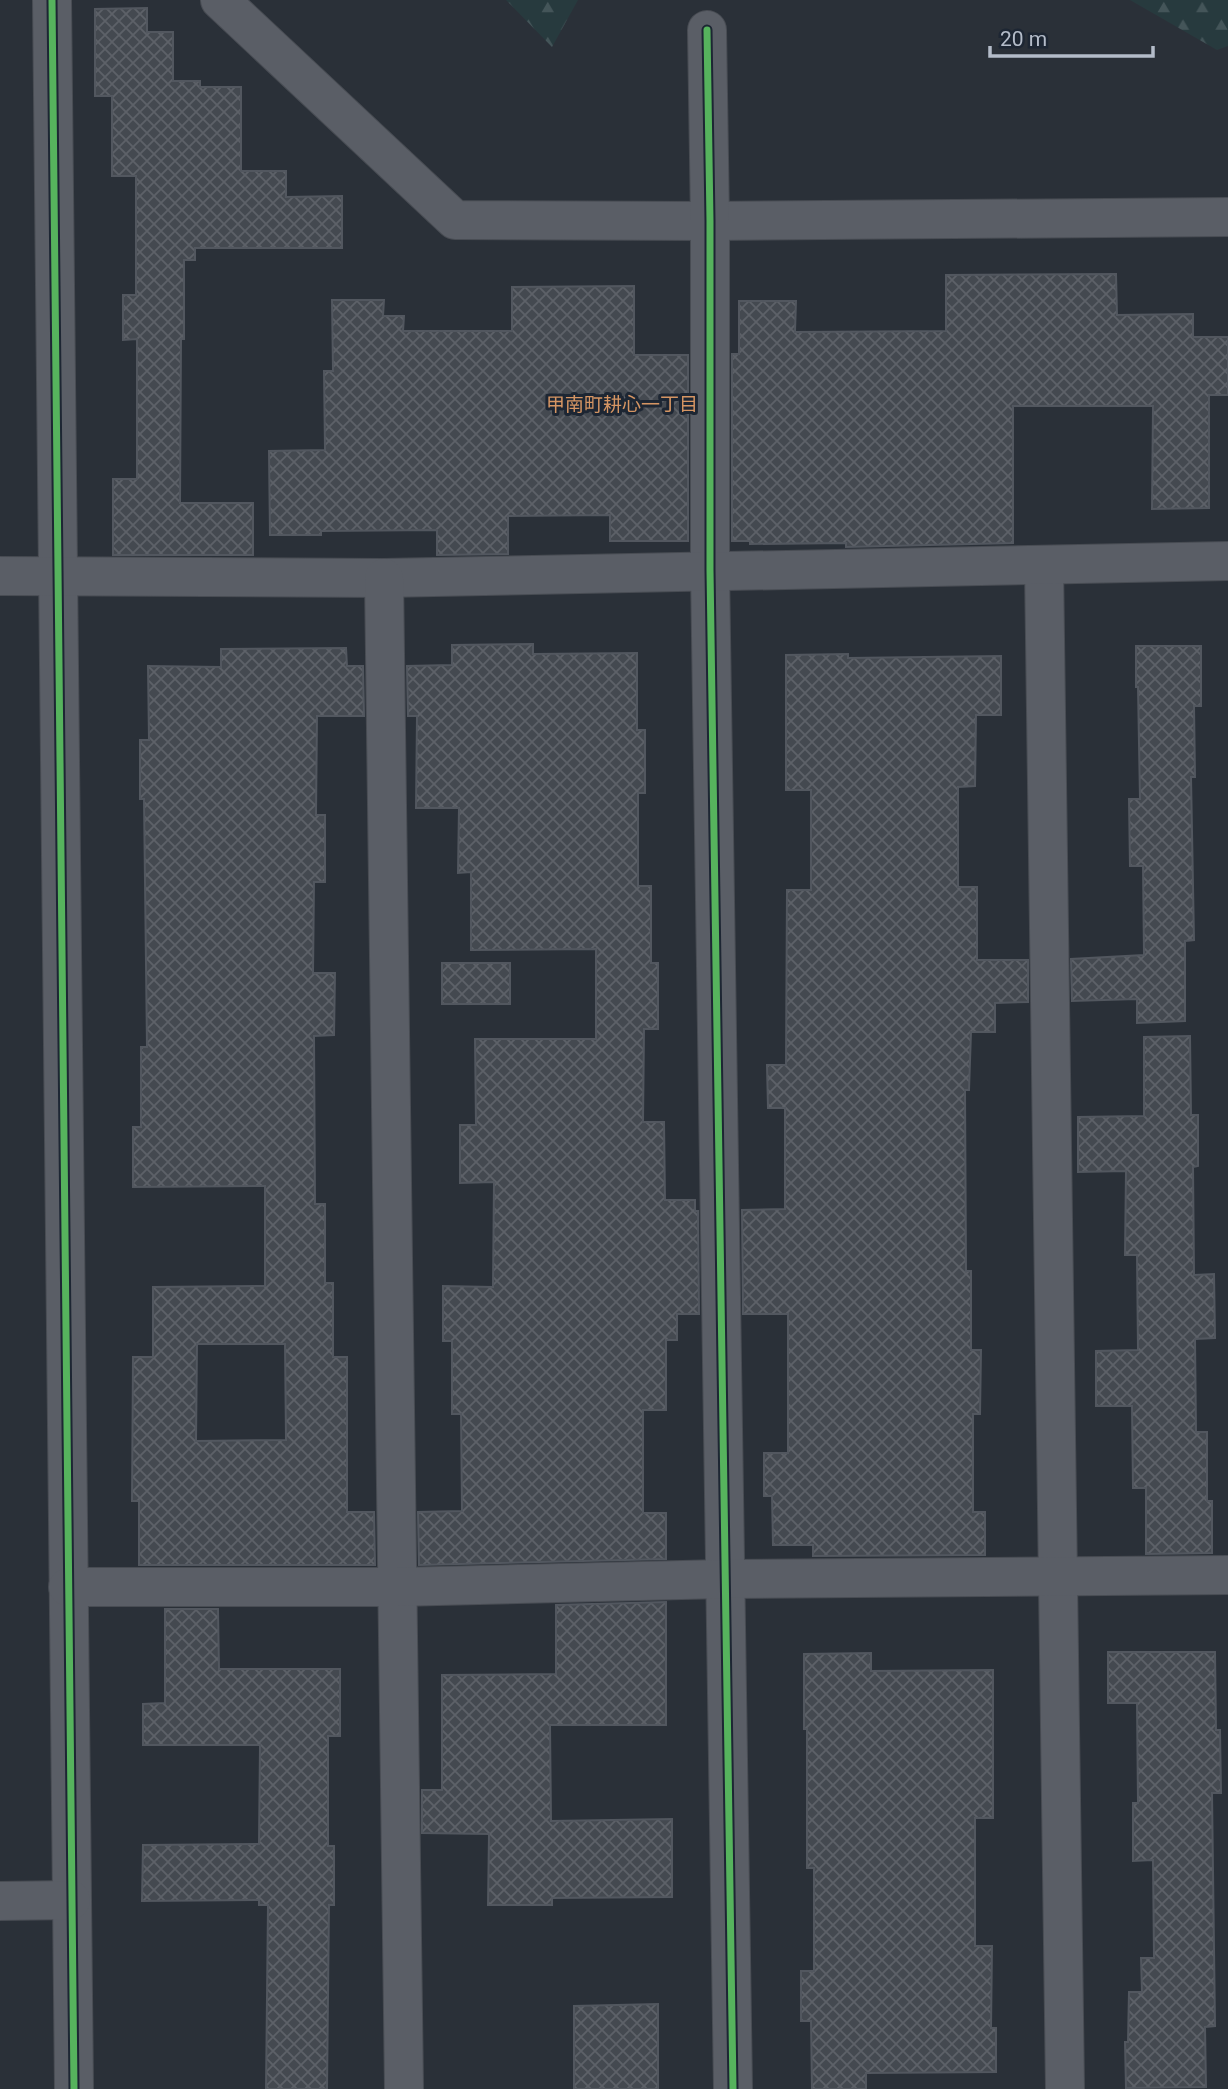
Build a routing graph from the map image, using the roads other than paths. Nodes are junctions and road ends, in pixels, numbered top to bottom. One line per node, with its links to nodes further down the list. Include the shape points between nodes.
1 (52, 0): 9 (street)
2 (219, 0): 5 (street, via 455,220)
3 (707, 30): 5 (street)
4 (1228, 217): 5 (street)
5 (710, 221): 8 (street)
6 (1228, 561): 7 (street)
7 (1044, 566): 8 (street); 13 (street)
8 (710, 570): 11 (street); 14 (street)
9 (57, 575): 10 (street); 11 (street); 15 (street)
10 (0, 576)
11 (384, 579): 16 (street)
12 (1228, 1575): 13 (street)
13 (1058, 1576): 14 (street); 22 (street)
14 (723, 1579): 16 (street); 21 (street)
15 (68, 1587): 16 (street); 18 (street)
16 (397, 1587): 20 (street)
17 (0, 1900): 18 (street)
18 (71, 1900): 19 (street)
19 (74, 2089)
20 (404, 2089)
21 (733, 2089)
22 (1065, 2089)

